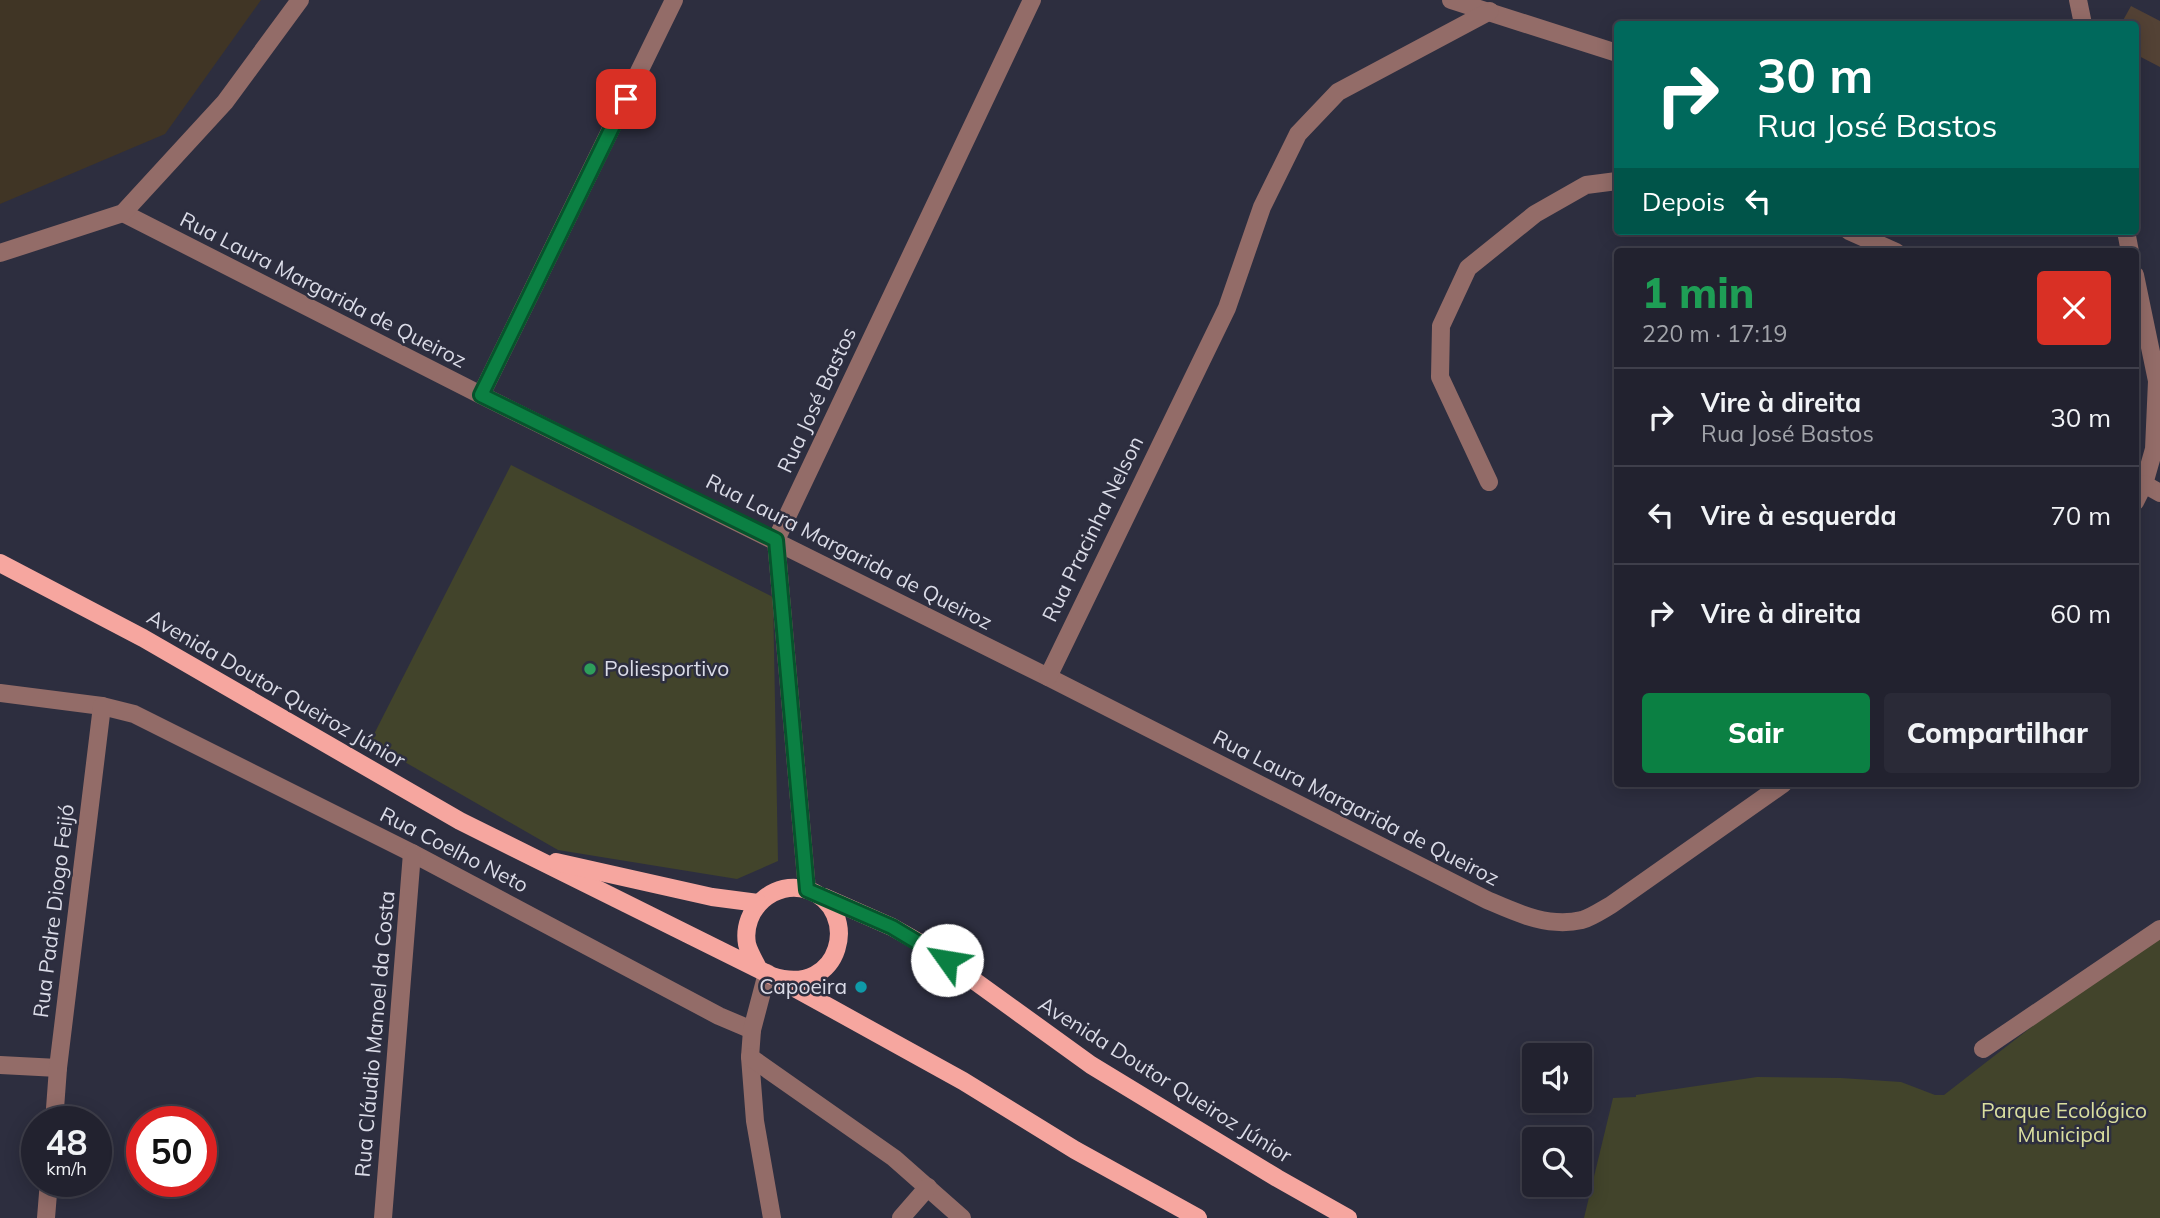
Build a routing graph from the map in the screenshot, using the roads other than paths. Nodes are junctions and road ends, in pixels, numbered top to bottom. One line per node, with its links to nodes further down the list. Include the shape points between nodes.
1 (300, 0): 10 (street, via 225,102)
2 (674, 0): 16 (street)
3 (1032, 0): 19 (street, Rua José Bastos)
4 (1451, 0): 6 (street)
5 (2078, 0): 7 (street)
6 (1490, 11): 8 (street); 21 (street, Rua Pracinha Nelson, via 1338,92 1298,134 1262,207 1227,308)
7 (2082, 21)
8 (1614, 52)
9 (1614, 181): 17 (street, via 1586,184 1535,214 1468,268 1441,326 1440,377)
10 (124, 214): 13 (street); 16 (street, Rua Laura Margarida de Queiroz)
11 (1858, 235): 12 (street)
12 (1887, 248)
13 (0, 253)
14 (2139, 314): 15 (street)
15 (2141, 333): 18 (street, via 2157,382)
16 (481, 395): 19 (street, Rua Laura Margarida de Queiroz)
17 (1489, 482)
18 (2152, 489)
19 (776, 540): 21 (street, Rua Laura Margarida de Queiroz); 27 (street)
20 (0, 563): 26 (main road, Avenida Doutor Queiroz Júnior, via 143,638 460,821)
21 (1048, 677): 24 (street, Rua Laura Margarida de Queiroz, via 1487,900 1535,919 1583,919 1611,905)
22 (0, 693): 23 (street, Rua Coelho Neto)
23 (102, 706): 25 (street, Rua Coelho Neto, via 134,714); 35 (street, Rua Padre Diogo Feijó)
24 (1779, 787)
25 (412, 853): 31 (street, Rua Coelho Neto); 40 (street, Rua Cláudio Manoel da Costa)
26 (528, 855): 28 (main road, Avenida Doutor Queiroz Júnior, via 712,897); 30 (main road, Avenida Doutor Queiroz Júnior)
27 (812, 892): 28 (main road, via 794,887 769,894); 30 (main road, via 829,904 837,918 837,949 830,963 803,980 787,981); 45 (main road, Avenida Doutor Queiroz Júnior, via 929,948 1091,1065)
28 (758, 903): 30 (main road, via 750,915 747,944)
29 (2160, 929): 32 (street)
30 (766, 972): 31 (street); 44 (main road, Avenida Doutor Queiroz Júnior)
31 (752, 1030): 33 (street)
32 (1983, 1049)
33 (750, 1057): 37 (street); 41 (street, via 755,1121)
34 (0, 1065): 35 (street)
35 (58, 1068): 36 (street, Rua Padre Diogo Feijó)
36 (55, 1106)
37 (928, 1187): 42 (street); 43 (street)
38 (48, 1197): 39 (street)
39 (46, 1218)
40 (383, 1218)
41 (772, 1218)
42 (901, 1218)
43 (962, 1218)
44 (1198, 1218)
45 (1348, 1218)

